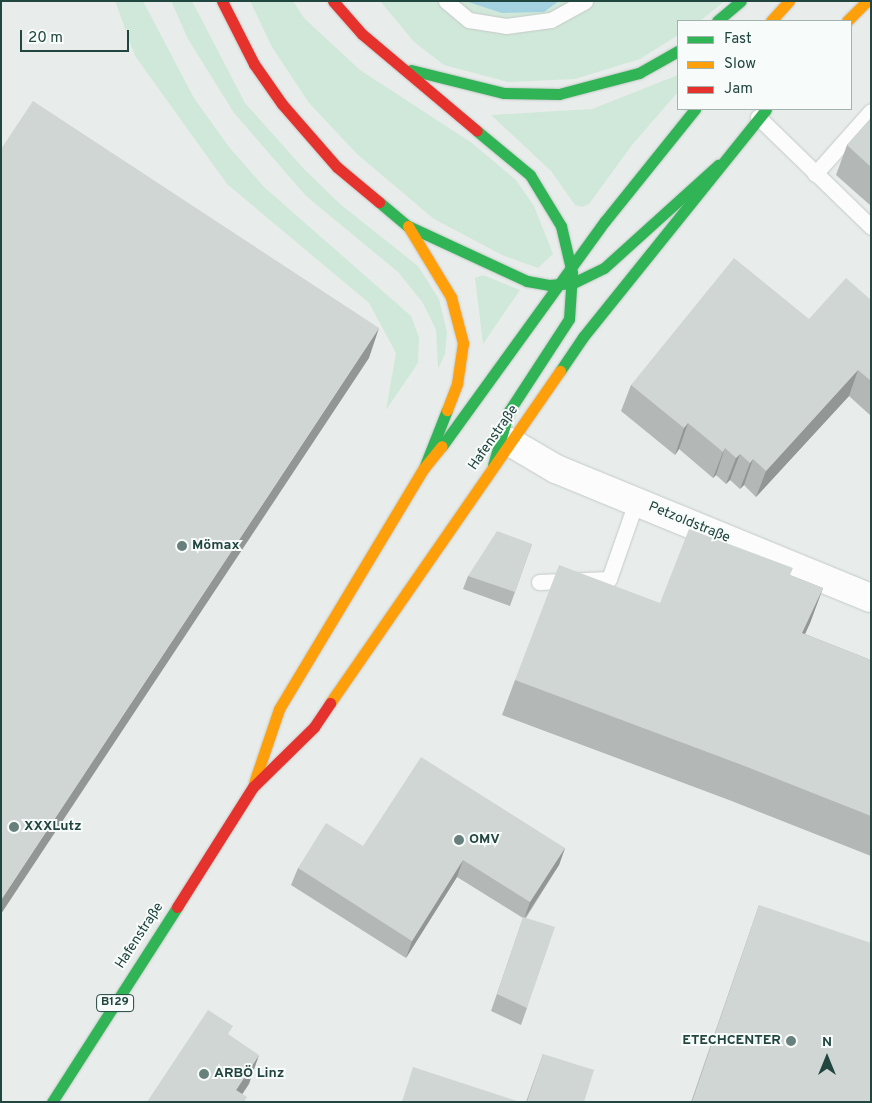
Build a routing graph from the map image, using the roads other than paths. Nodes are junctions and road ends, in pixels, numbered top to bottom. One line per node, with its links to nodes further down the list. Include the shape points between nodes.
1 (222, 1): 18 (main road, via 254,64 309,137 337,167)
2 (333, 1): 12 (main road, via 362,34)
3 (446, 1): 4 (lane, via 469,20 506,26 551,20)
4 (585, 1)
5 (741, 1): 8 (main road)
6 (789, 1): 9 (main road)
7 (867, 1): 10 (main road)
8 (718, 20)
9 (772, 20)
10 (848, 20)
11 (677, 52): 12 (main road, via 624,78 549,94 504,93)
12 (405, 68): 20 (main road, via 530,175 561,226)
13 (694, 110): 20 (main road, Hafenstraße)
14 (871, 111): 17 (lane)
15 (762, 113): 16 (main road, Hafenstraße); 17 (lane)
16 (718, 165): 21 (main road, via 623,254 590,276); 23 (main road, Hafenstraße, via 583,337)
17 (815, 174): 19 (lane)
18 (408, 226): 22 (main road, via 527,281); 25 (main road, via 451,297 463,343 457,384)
19 (871, 227)
20 (571, 266): 21 (main road); 22 (main road, Hafenstraße)
21 (572, 283): 22 (main road); 24 (main road, via 569,319 509,411)
22 (558, 285): 25 (main road, Hafenstraße, via 466,417)
23 (510, 442): 24 (main road, Hafenstraße); 26 (street, Petzoldstraße, via 556,468)
24 (494, 465): 29 (main road, Hafenstraße, via 314,727)
25 (424, 468): 29 (main road, Hafenstraße, via 279,709)
26 (636, 502): 27 (lane, via 609,579); 28 (street, Petzoldstraße)
27 (539, 582)
28 (871, 598)
29 (253, 787): 30 (main road, Hafenstraße / B129)
30 (52, 1102)

